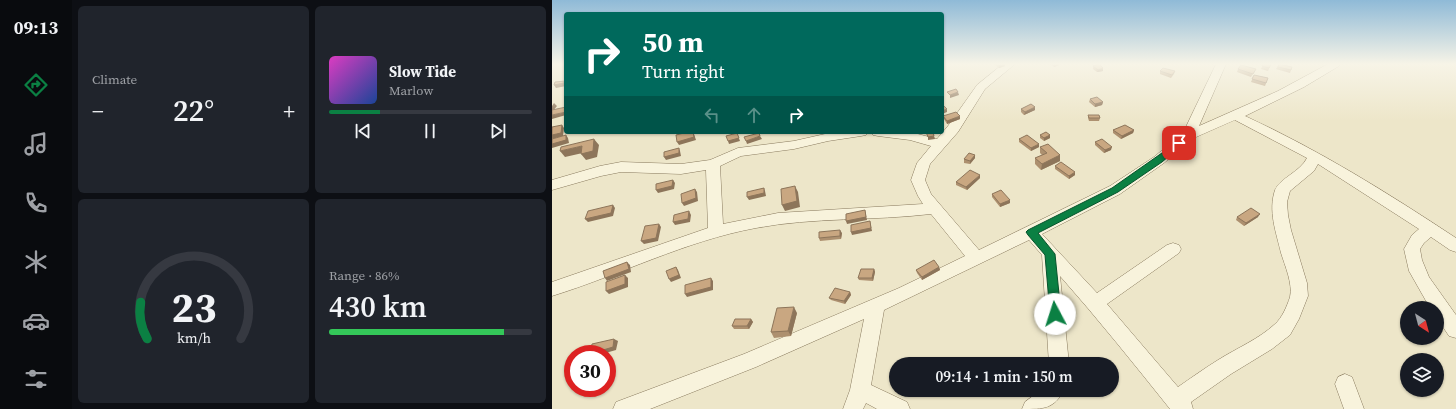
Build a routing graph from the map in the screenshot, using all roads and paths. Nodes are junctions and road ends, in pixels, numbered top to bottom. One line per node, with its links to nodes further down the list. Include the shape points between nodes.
1 (985, 83): 8 (street, via 976,93 953,130)
2 (1212, 83): 7 (street)
3 (1303, 83): 4 (street)
4 (1236, 116): 7 (street); 9 (street)
5 (848, 134): 10 (street, via 794,145 738,152)
6 (894, 134): 8 (street)
7 (1189, 135): 15 (street, via 1159,160 1115,190)
8 (940, 144): 12 (street, via 918,176 919,185)
9 (1314, 157): 13 (street); 28 (street, via 1309,168 1283,189 1280,202 1283,230 1298,283 1299,296 1293,313 1283,329 1265,344 1224,367)
10 (713, 164): 11 (street, via 681,169 621,167 600,170); 14 (street)
11 (552, 185)
12 (934, 208): 14 (street, via 756,222); 19 (street)
13 (1430, 229): 16 (street); 23 (street, via 1412,248 1414,262)
14 (716, 232): 20 (street, via 689,239 593,277)
15 (1031, 232): 18 (street); 19 (street)
16 (1456, 246)
17 (1173, 249): 22 (street)
18 (1050, 254): 22 (street); 24 (street)
19 (977, 258): 21 (street, via 905,293)
20 (552, 289)
21 (876, 304): 26 (street); 29 (street, via 749,361)
22 (1094, 304): 28 (street)
23 (1456, 330)
24 (1058, 357)
25 (1345, 384): 33 (street)
26 (860, 390): 30 (street); 31 (street)
27 (1049, 397): 32 (street)
28 (1180, 404)
29 (623, 409)
30 (853, 409)
31 (900, 409)
32 (1032, 409)
33 (1354, 409)

